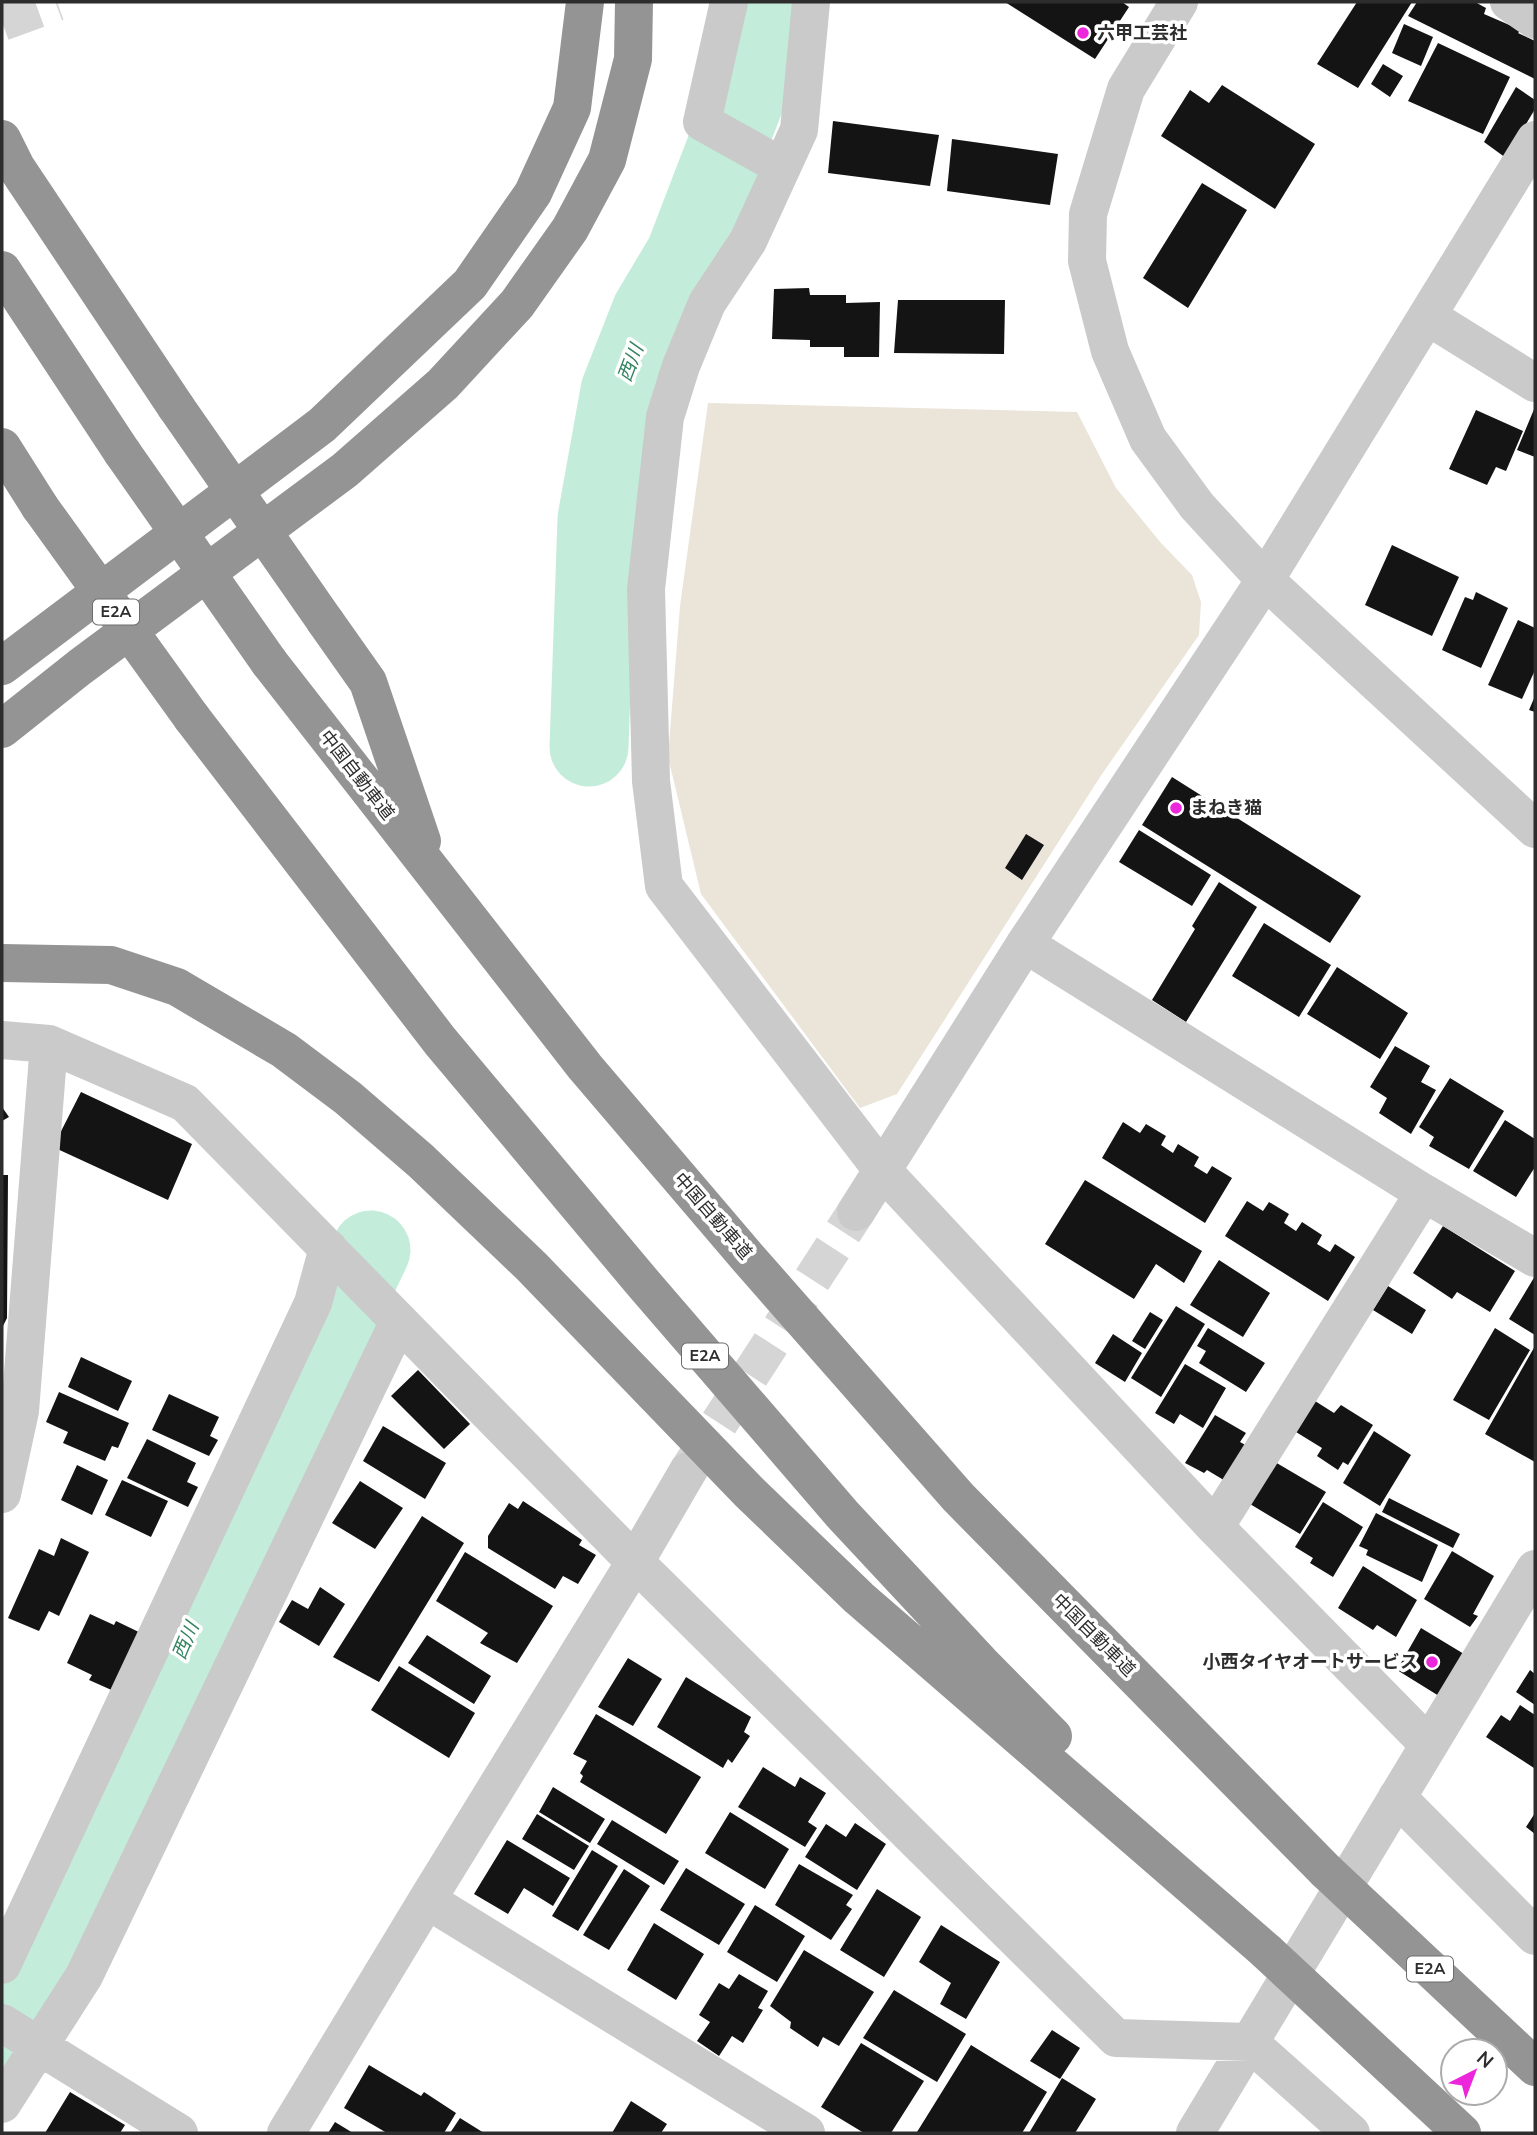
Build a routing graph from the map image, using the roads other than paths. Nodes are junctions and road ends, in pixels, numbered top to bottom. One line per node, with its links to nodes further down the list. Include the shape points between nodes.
1 (585, 2): 16 (highway, via 572,108 533,193 470,284 322,425)
2 (634, 2): 17 (highway, via 633,59 607,160 570,229 517,304 443,384 345,470)
3 (729, 2): 10 (street, via 702,122)
4 (811, 2): 10 (street, via 799,130)
5 (1179, 2): 15 (street, via 1126,89 1088,214 1087,261 1110,351 1148,439 1197,506)
6 (1509, 2): 7 (street)
7 (1535, 20)
8 (2, 139): 19 (highway, bridge, via 16,167 176,407 368,682)
9 (1535, 140): 12 (street)
10 (774, 162): 24 (street, via 748,242 707,303 665,417 646,589 651,781 664,886)
11 (2, 270): 19 (highway, 中国自動車道 / E2A, bridge, via 269,662)
12 (1427, 316): 13 (street); 15 (street)
13 (1535, 383)
14 (2, 447): 39 (highway, E2A, bridge, via 192,718 440,1041 642,1282 842,1514 981,1663)
15 (1265, 580): 18 (street); 20 (street)
16 (2, 666)
17 (2, 729)
18 (1535, 829)
19 (432, 871): 43 (highway, 中国自動車道 / E2A, bridge, via 594,1078 958,1497 1326,1871)
20 (1025, 944): 24 (street); 25 (street)
21 (2, 963): 39 (highway, via 111,965 177,987 284,1050 348,1098 532,1267 749,1492 859,1598)
22 (2, 1040): 23 (street)
23 (49, 1044): 27 (street, via 185,1103); 31 (street, via 20,1411)
24 (882, 1170): 26 (street); 32 (street)
25 (1424, 1193): 28 (street); 32 (street)
26 (856, 1212)
27 (333, 1254): 29 (street); 40 (street)
28 (1535, 1258)
29 (390, 1312): 33 (street); 41 (street, via 84,1976)
30 (688, 1471): 33 (street)
31 (2, 1494)
32 (1215, 1527): 35 (street)
33 (635, 1562): 37 (street); 42 (street, via 1116,2038)
34 (1535, 1569): 35 (street)
35 (1429, 1745): 36 (street)
36 (1397, 1797): 38 (street); 42 (street)
37 (427, 1900): 46 (street); 47 (street)
38 (1535, 1936)
39 (1266, 1951): 50 (highway, E2A, bridge)
40 (2, 1965)
41 (21, 2034): 44 (street); 45 (street)
42 (1250, 2042): 48 (street); 49 (street)
43 (1535, 2067)
44 (2, 2104)
45 (180, 2133)
46 (286, 2133)
47 (806, 2133)
48 (1195, 2133)
49 (1351, 2133)
50 (1462, 2133)

